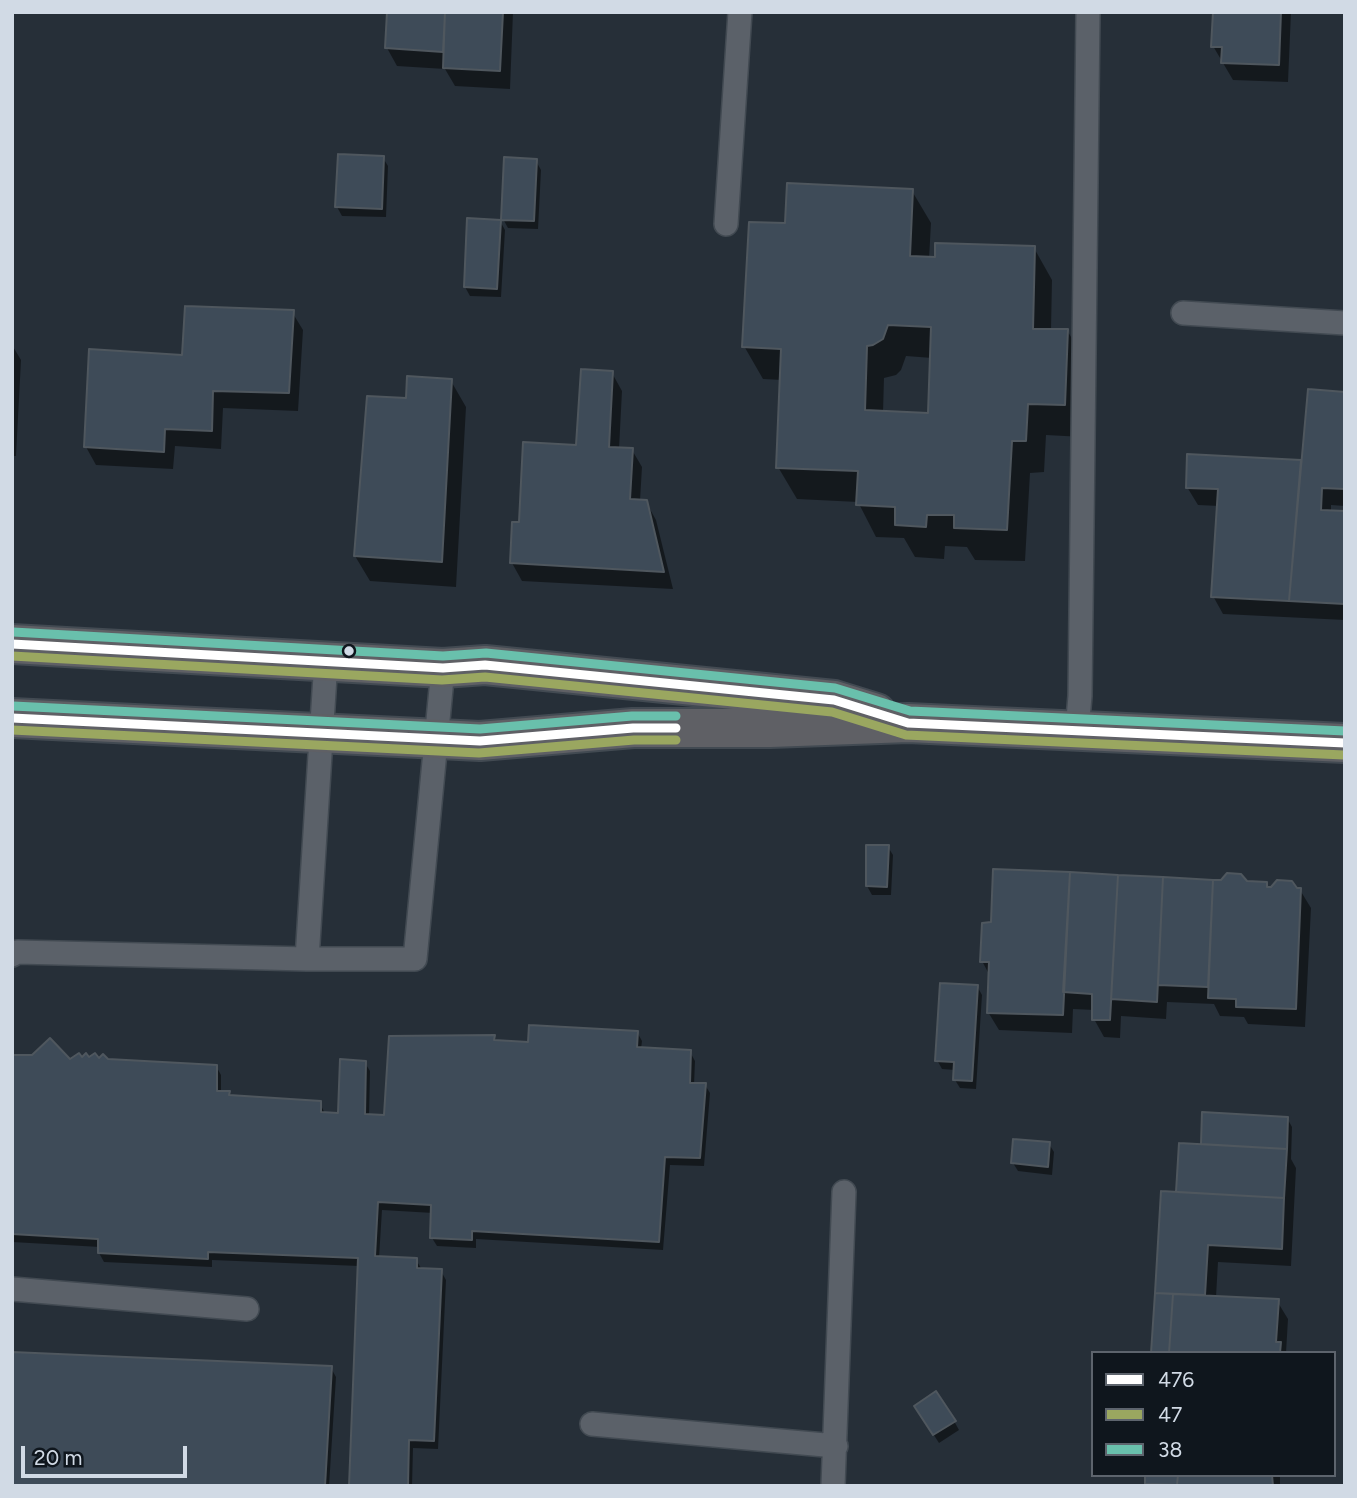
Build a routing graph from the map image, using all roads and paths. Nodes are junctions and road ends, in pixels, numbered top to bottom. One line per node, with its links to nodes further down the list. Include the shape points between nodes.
1 (740, 12): 3 (lane)
2 (1088, 12): 11 (lane)
3 (726, 224)
4 (1183, 313): 5 (lane)
5 (1345, 323)
6 (12, 644): 7 (main road)
7 (326, 660): 8 (main road); 12 (lane)
8 (443, 668): 10 (main road, via 485,665 834,700); 13 (lane)
9 (12, 718): 12 (main road)
10 (908, 723): 11 (main road); 13 (main road, via 633,727 480,741)
11 (1077, 730): 14 (main road)
12 (321, 732): 13 (main road); 16 (lane)
13 (436, 740): 16 (lane, via 415,959)
14 (1345, 743)
15 (12, 955): 16 (lane)
16 (307, 959)
17 (844, 1192): 21 (lane)
18 (12, 1289): 19 (lane)
19 (247, 1309)
20 (592, 1424): 21 (lane)
21 (836, 1446): 22 (lane)
22 (833, 1486)

